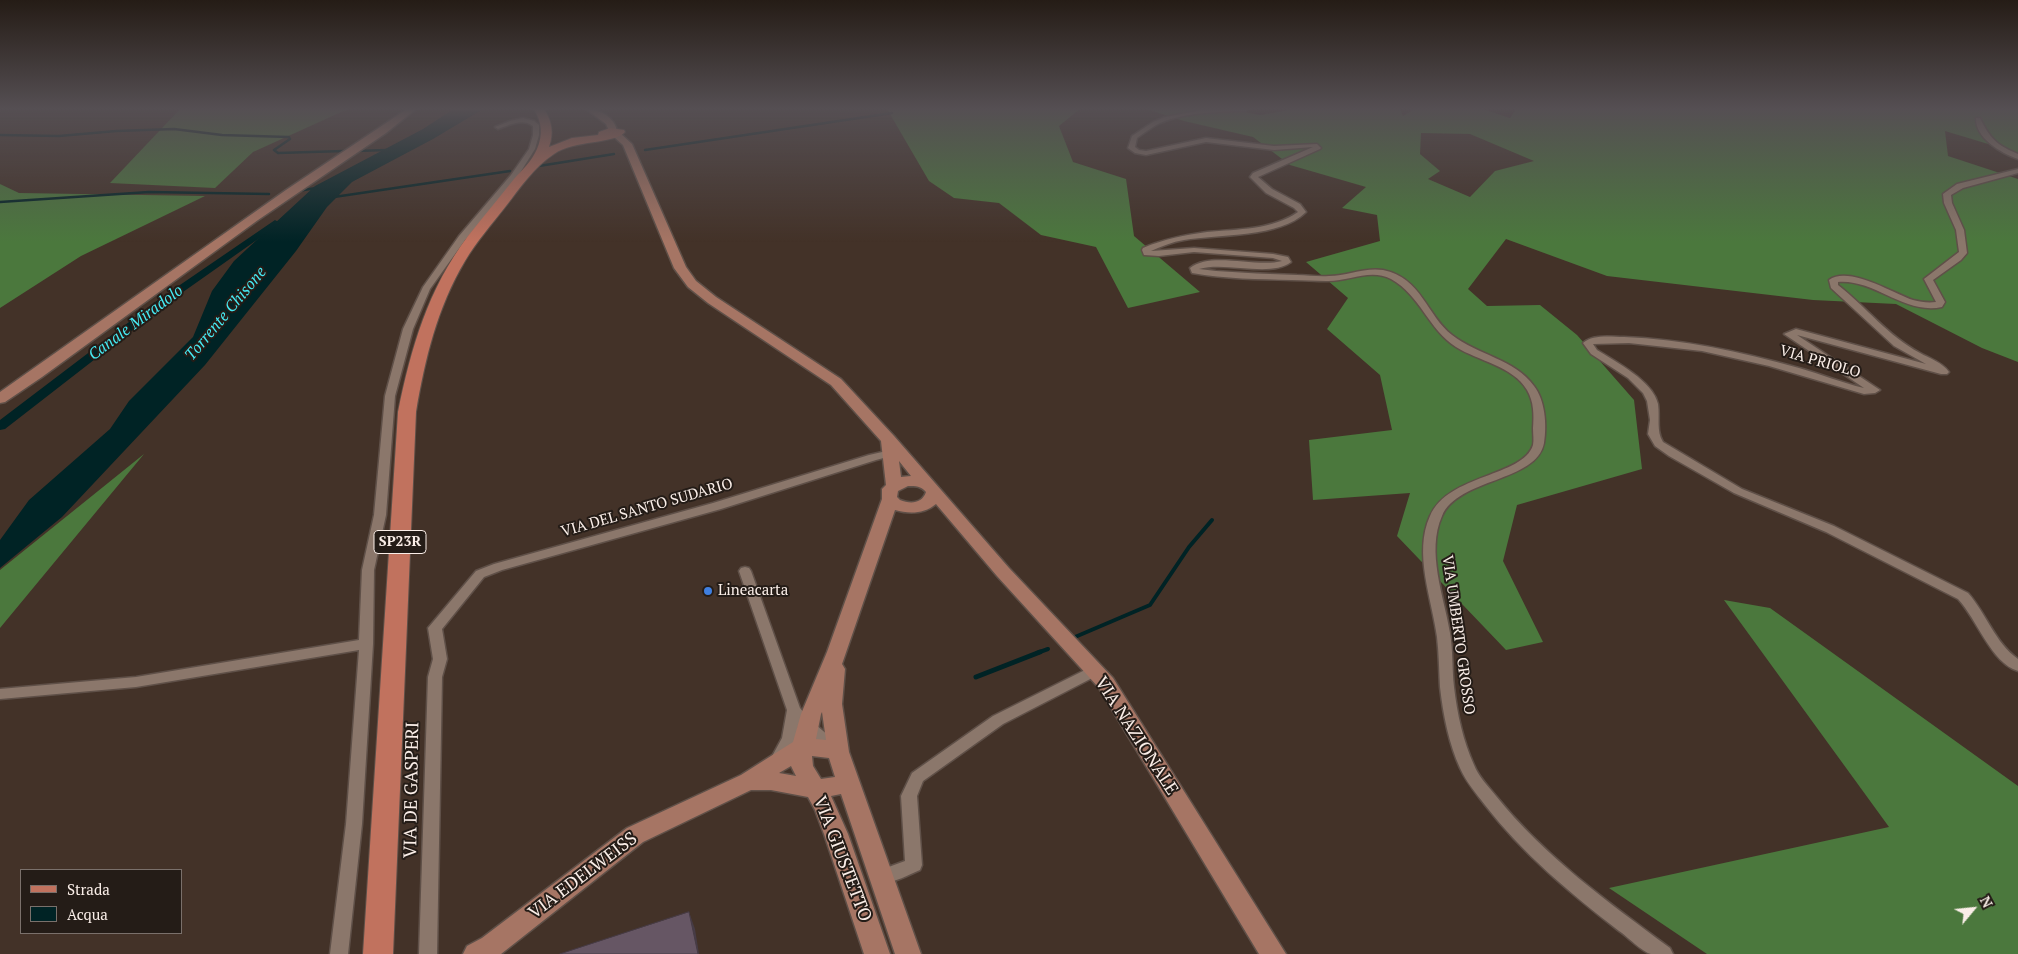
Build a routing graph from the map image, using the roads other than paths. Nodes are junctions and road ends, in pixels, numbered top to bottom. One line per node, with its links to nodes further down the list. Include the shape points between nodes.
1 (350, 154): 9 (main road, via 291,191 87,340)
2 (529, 154): 18 (street, via 442,263 408,328 390,396 380,515 368,570)
3 (540, 154): 7 (main road, SP23R)
4 (545, 154): 7 (main road)
5 (631, 154): 10 (main road, VIA NAZIONALE, via 680,268 692,284 836,382)
6 (1305, 154): 39 (street, VIA UMBERTO GROSSO, via 1254,177 1269,192 1297,206 1302,212 1294,219 1277,226 1190,236 1151,247 1147,253 1194,250 1273,256 1286,262 1194,268 1202,273 1317,279 1375,272 1389,275 1419,300 1448,338 1528,382 1537,396 1538,448 1526,462 1451,496 1437,513 1431,536 1431,567 1454,724 1467,768 1504,819 1600,906)
7 (533, 165): 33 (main road, SP23R, via 473,239 444,284 428,317 414,369 407,412)
8 (2018, 171): 20 (street, VIA PRIOLO, via 1960,186 1947,194 1948,206 1962,236 1963,253 1929,277 1928,281 1941,302 1939,305 1917,303 1847,279 1833,280 1834,286 1891,338 1944,372 1796,332 1789,334 1875,390 1862,390 1813,374 1699,346 1618,340 1588,343 1594,352 1631,376 1647,392 1655,420 1653,434 1659,444 1672,454 1738,491 1830,529 1963,596 1972,604 2003,655)
9 (0, 399)
10 (890, 447): 11 (main road, VIA NAZIONALE); 12 (main road); 17 (street, VIA DEL SANTO SUDARIO, via 873,456 717,506 480,574)
11 (929, 487): 12 (main road, via 912,480); 13 (main road, via 931,500); 14 (main road, VIA NAZIONALE)
12 (892, 493): 13 (main road, via 899,506); 15 (main road, VIA GIUSTETTO)
13 (916, 507): 14 (main road, via 938,508); 15 (main road)
14 (954, 515): 21 (main road, VIA NAZIONALE)
15 (880, 533): 19 (main road, VIA GIUSTETTO)
16 (745, 571): 23 (street)
17 (435, 628): 34 (street, VIA DE GASPERI, via 440,659 435,676)
18 (366, 644): 22 (street, via 136,682); 32 (street, via 354,824)
19 (837, 652): 24 (main road, VIA GIUSTETTO); 26 (street, VIA GIUSTETTO, via 832,704)
20 (2018, 666)
21 (1093, 671): 31 (street, via 998,720 917,777 909,796 914,865); 38 (main road, VIA NAZIONALE, via 1106,683)
22 (0, 694)
23 (794, 710): 24 (street); 27 (street, via 789,738)
24 (808, 726): 25 (main road, VIA GIUSTETTO); 26 (street)
25 (803, 747): 26 (street); 27 (street, VIA EDELWEISS); 30 (main road, VIA GIUSTETTO, via 802,766)
26 (838, 752): 29 (main road, VIA GIUSTETTO)
27 (775, 765): 28 (street, VIA EDELWEISS)
28 (749, 781): 30 (main road, VIA EDELWEISS, via 771,781); 35 (street, VIA EDELWEISS, via 635,835 491,946)
29 (848, 784): 30 (main road, VIA EDELWEISS); 31 (main road, VIA GIUSTETTO)
30 (815, 789): 36 (main road, VIA GIUSTETTO, via 836,834)
31 (881, 877): 37 (main road, VIA GIUSTETTO)
32 (339, 954)
33 (378, 954)
34 (428, 954)
35 (476, 954)
36 (877, 954)
37 (908, 954)
38 (1273, 954)
39 (1664, 954)

